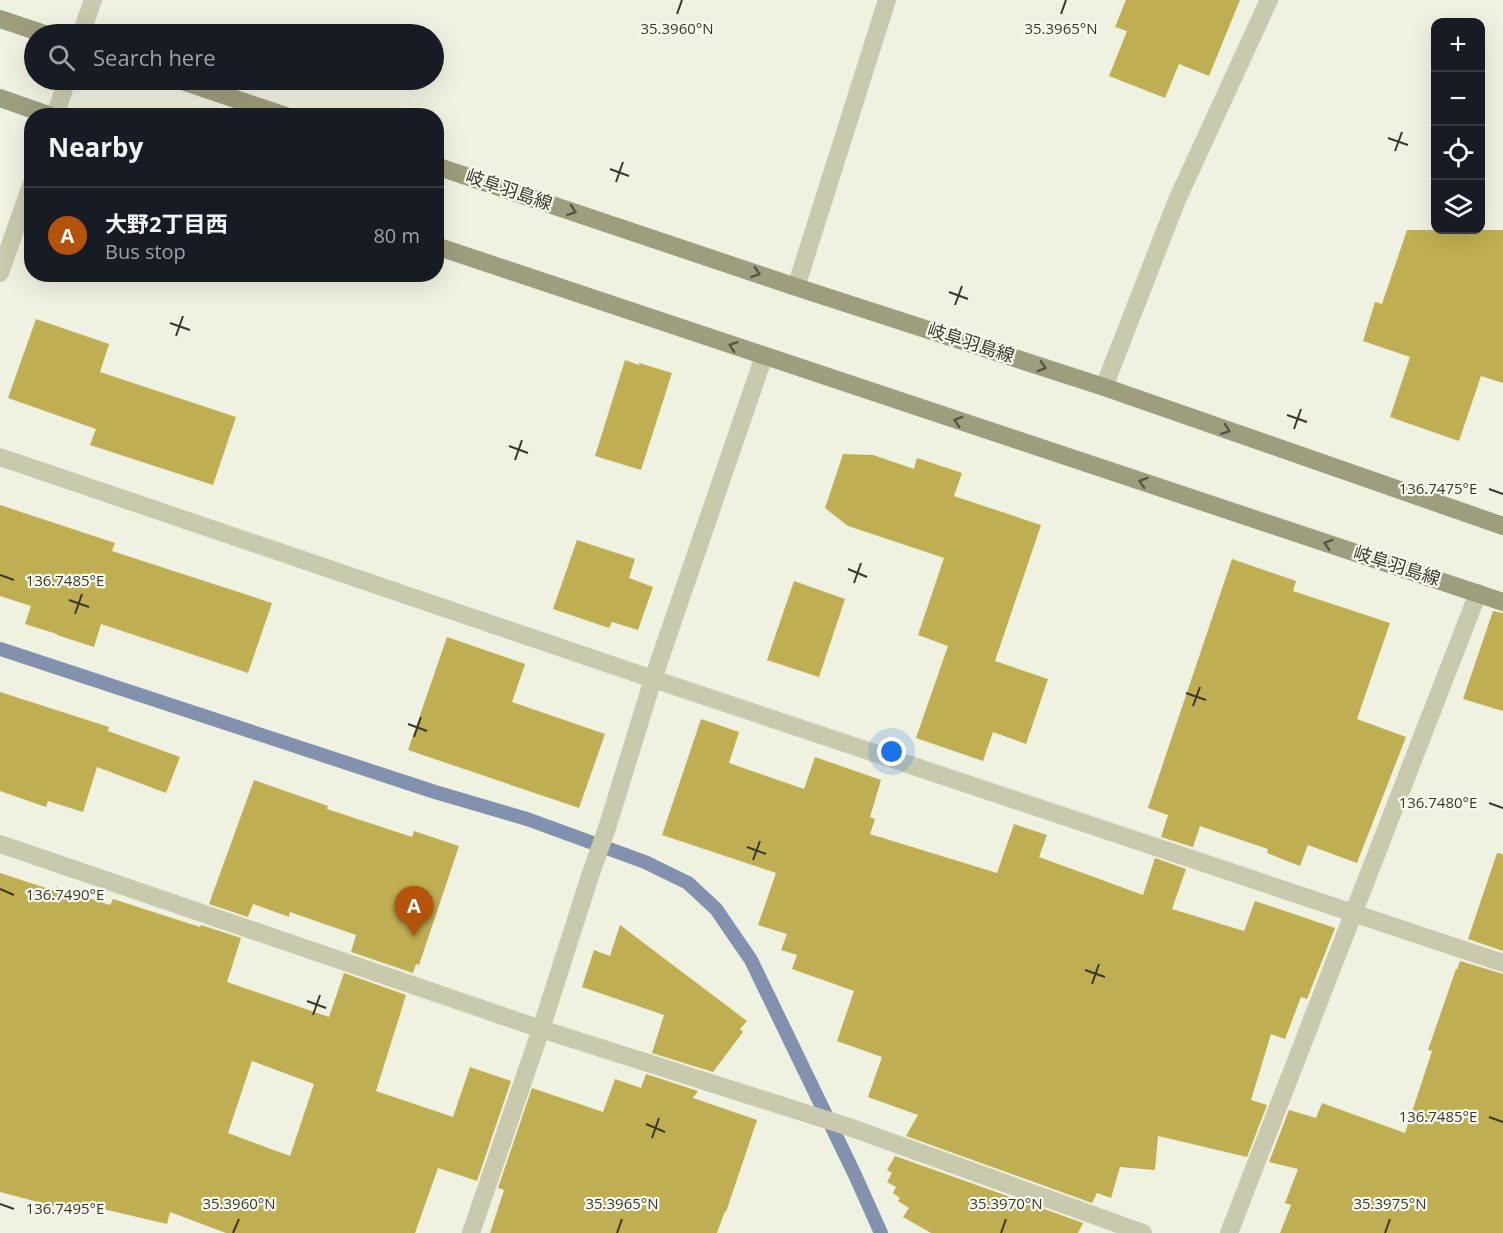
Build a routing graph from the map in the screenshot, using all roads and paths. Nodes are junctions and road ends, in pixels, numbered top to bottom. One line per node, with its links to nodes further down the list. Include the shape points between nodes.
1 (93, 0): 5 (street)
2 (887, 0): 17 (street)
3 (1269, 0): 19 (street, via 1177,200)
4 (0, 19): 6 (main road)
5 (85, 24)
6 (24, 27)
7 (63, 90): 11 (street)
8 (209, 90): 12 (main road)
9 (0, 98): 10 (main road)
10 (29, 108)
11 (56, 108)
12 (262, 108)
13 (444, 169): 17 (main road, 岐阜羽島線, one-way to 17)
14 (24, 206): 16 (street)
15 (444, 249): 18 (main road, 岐阜羽島線, one-way to 15)
16 (0, 273)
17 (796, 287): 19 (main road, 岐阜羽島線, one-way to 19)
18 (764, 356): 22 (main road, 岐阜羽島線, one-way to 18); 24 (street)
19 (1104, 387): 21 (main road, 岐阜羽島線, one-way to 21)
20 (0, 458): 24 (street)
21 (1503, 526)
22 (1478, 593): 23 (main road, 岐阜羽島線); 26 (street)
23 (1503, 602)
24 (653, 679): 26 (street); 28 (street)
25 (0, 844): 28 (street)
26 (1354, 913): 27 (street); 32 (street)
27 (1503, 963)
28 (541, 1029): 29 (street, via 849,1127); 30 (street)
29 (1111, 1228): 31 (street)
30 (471, 1233)
31 (1143, 1233)
32 (1229, 1233)

